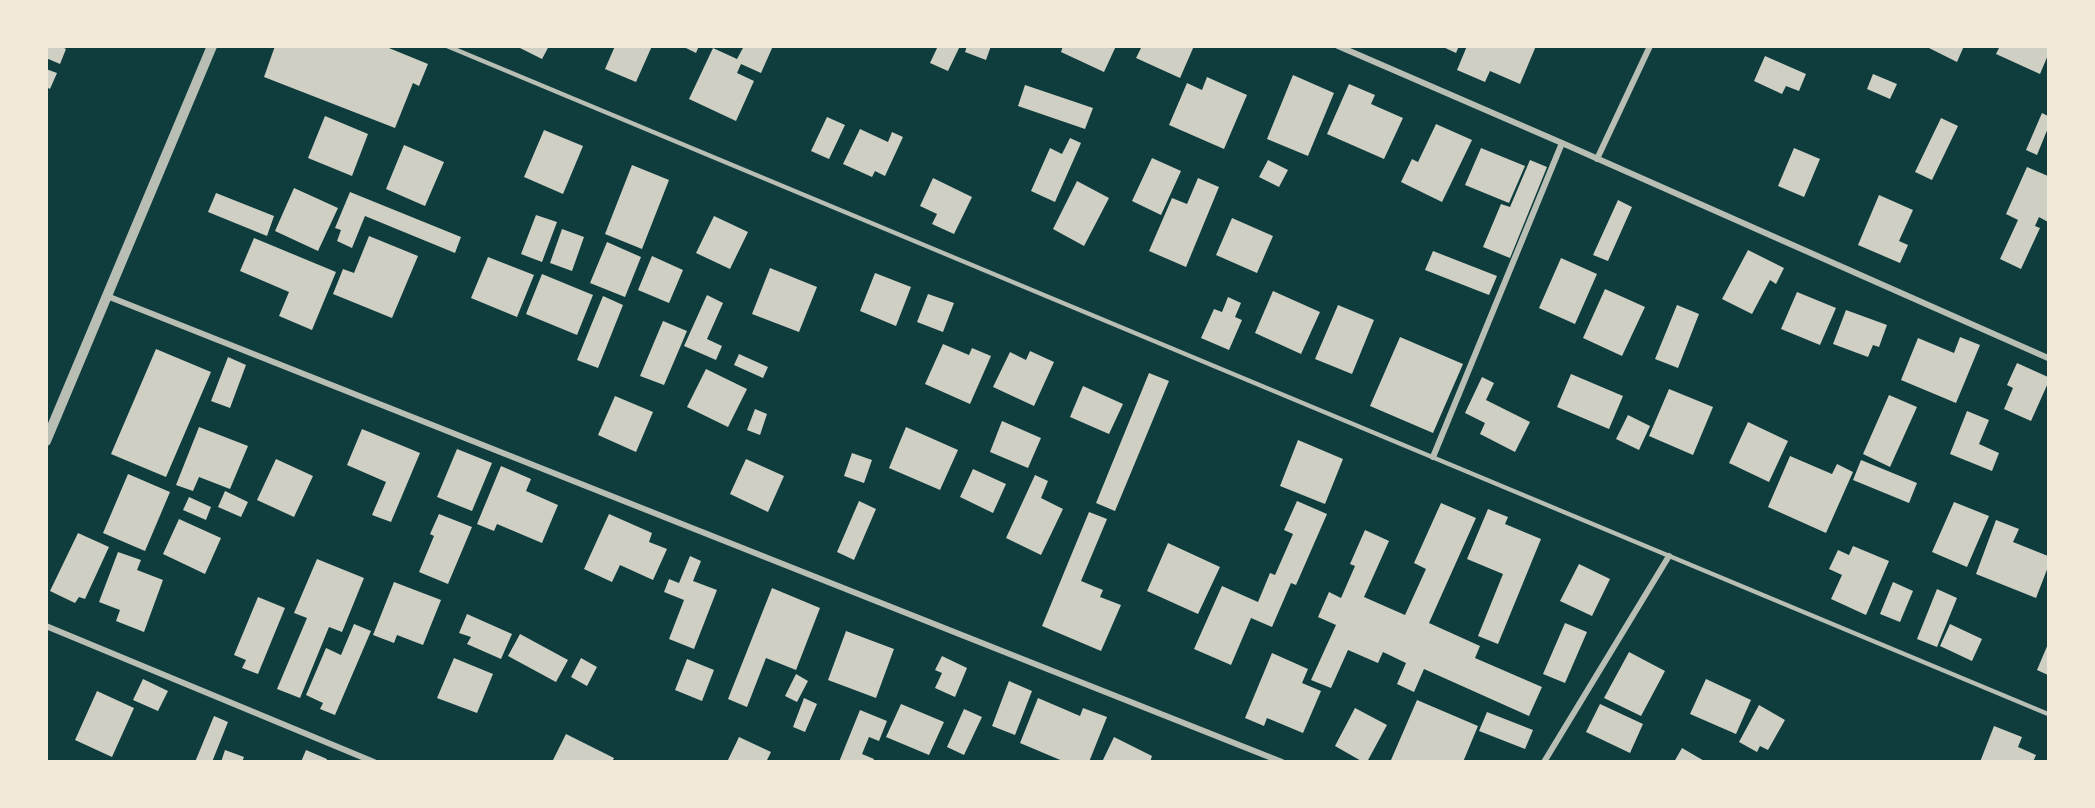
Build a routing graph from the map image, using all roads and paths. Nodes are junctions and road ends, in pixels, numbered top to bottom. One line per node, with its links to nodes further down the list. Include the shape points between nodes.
1 (212, 46): 7 (street)
2 (447, 46): 10 (lane)
3 (1338, 46): 5 (street)
4 (1650, 46): 6 (street)
5 (1562, 143): 6 (street); 10 (street)
6 (1597, 159): 8 (street)
7 (107, 296): 9 (street); 15 (street)
8 (2049, 358)
9 (46, 441)
10 (1432, 457): 11 (lane)
11 (1670, 556): 13 (lane); 16 (street)
12 (46, 627): 14 (street)
13 (2049, 714)
14 (374, 762)
15 (1282, 762)
16 (1544, 762)

